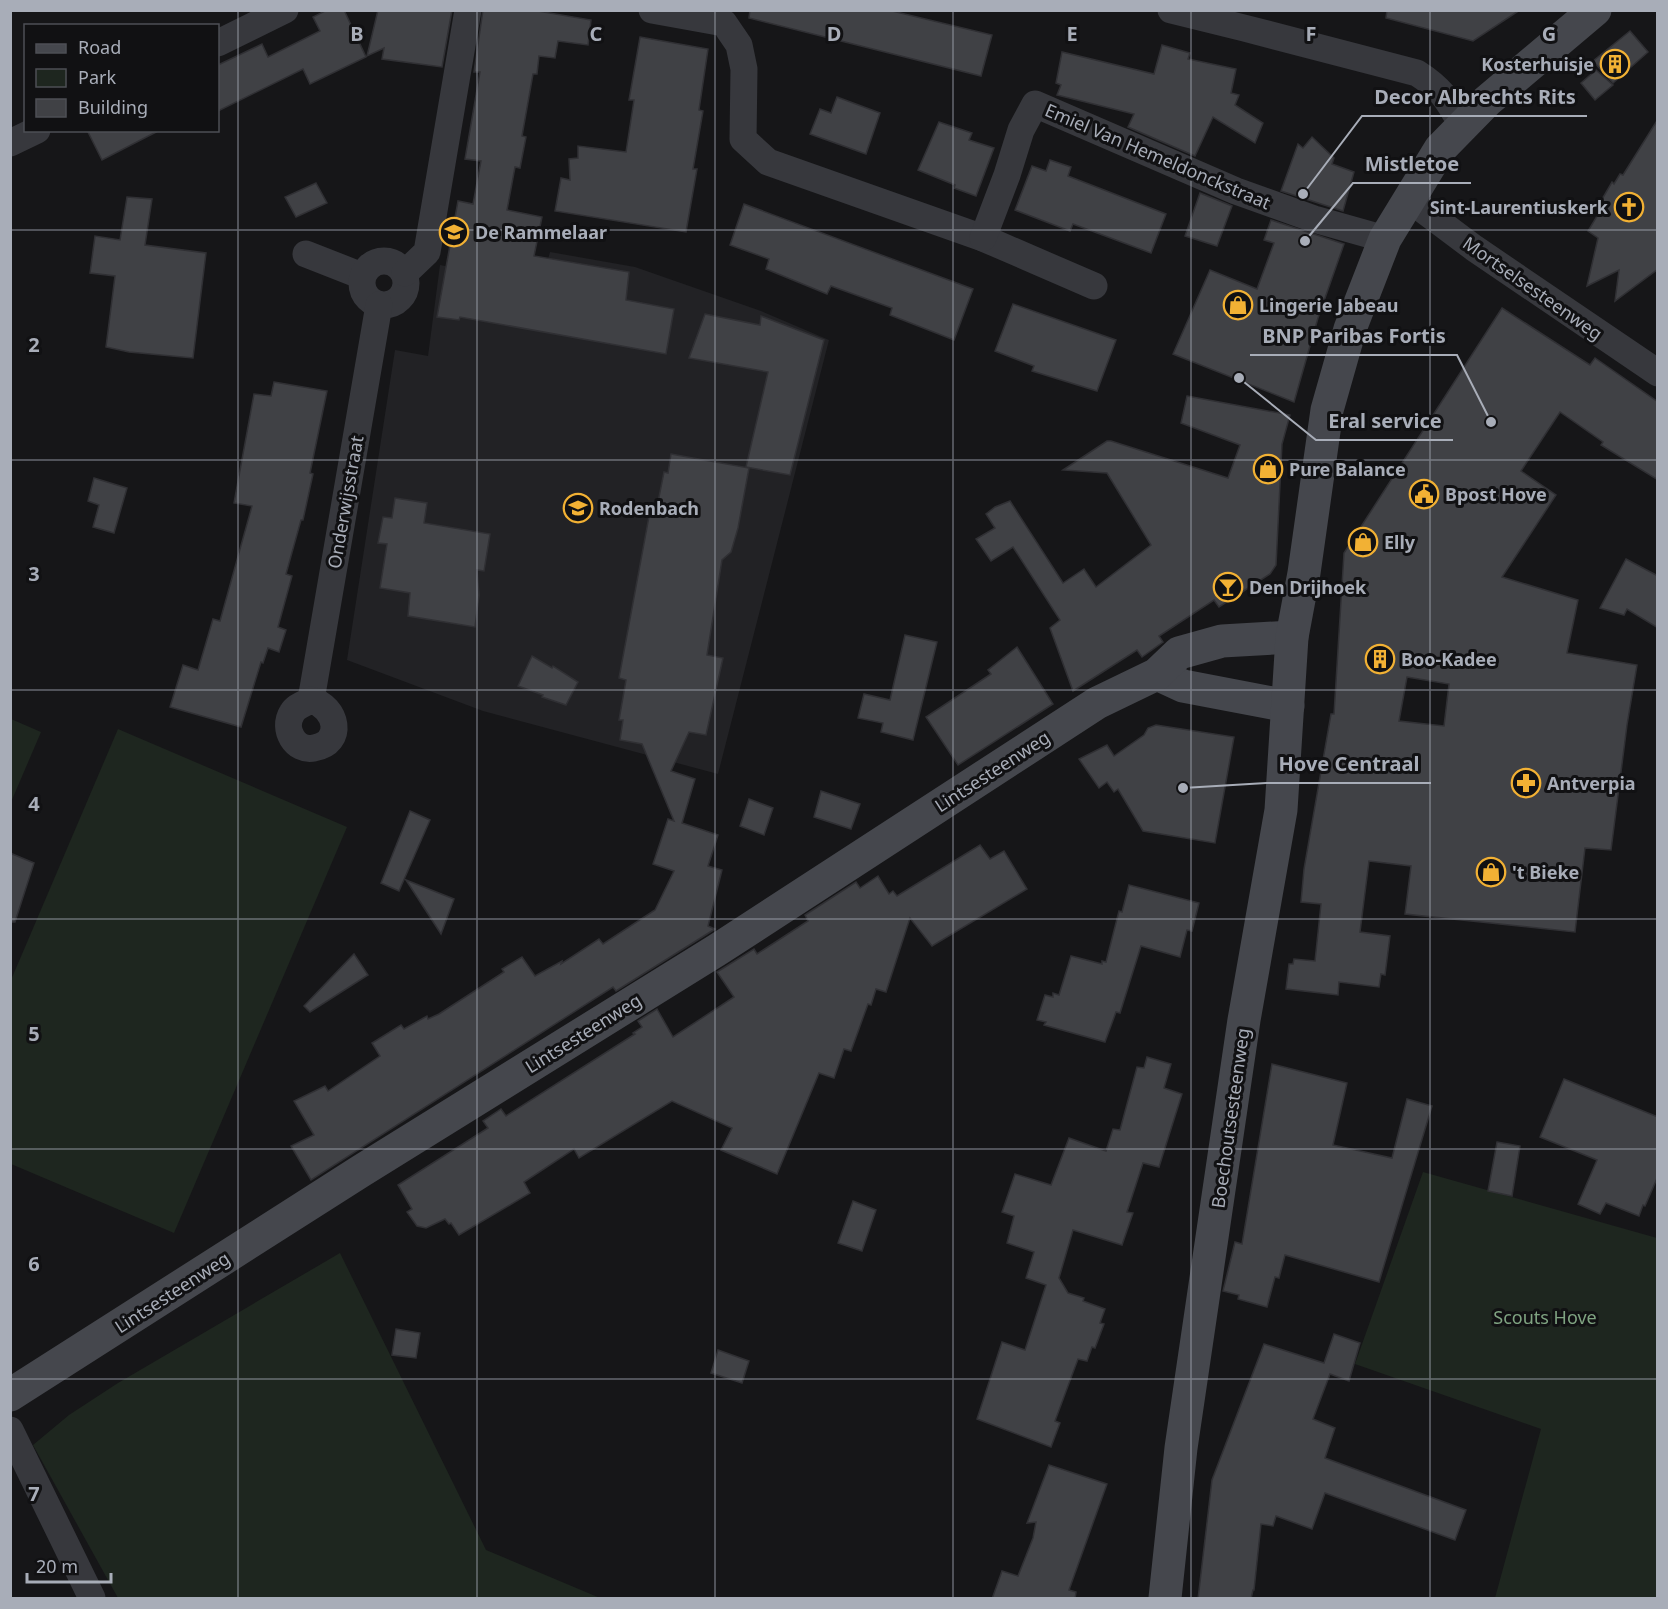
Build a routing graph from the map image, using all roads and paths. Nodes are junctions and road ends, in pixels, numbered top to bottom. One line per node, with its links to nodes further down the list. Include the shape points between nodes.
1 (285, 10): 7 (street)
2 (468, 10): 15 (street, via 427,252)
3 (652, 10): 12 (street, via 724,23 740,45 744,69 743,139 768,162)
4 (1171, 10): 6 (street)
5 (1594, 10): 8 (street, Boechoutsesteenweg)
6 (1246, 19): 8 (street, via 1417,73 1435,85)
7 (219, 43)
8 (1462, 126): 11 (street, Boechoutsesteenweg, via 1440,149)
9 (33, 132): 10 (street)
10 (10, 143)
11 (1410, 201): 13 (street, Boechoutsesteenweg); 19 (street, Mortselsesteenweg)
12 (983, 238): 13 (street, Emiel Van Hemeldonckstraat, via 1021,130 1035,104 1236,191); 17 (street)
13 (1385, 239): 20 (street, Boechoutsesteenweg, via 1350,329 1327,410)
14 (306, 254): 16 (street)
15 (405, 273): 16 (street, via 396,263 382,260 370,265); 18 (street, via 407,285 401,297 391,304)
16 (362, 276): 18 (street, via 365,294)
17 (1094, 286)
18 (379, 305): 22 (street, Onderwijsstraat)
19 (1658, 374)
20 (1292, 637): 21 (street, Lintsesteenweg, via 1222,641 1179,653); 23 (street, Boechoutsesteenweg)
21 (1157, 674): 23 (street, via 1183,686); 24 (street, Lintsesteenweg, via 1097,703 707,956)
22 (311, 700)
23 (1288, 706): 27 (street, Boechoutsesteenweg, via 1281,810 1244,1020 1182,1436)
24 (10, 1395)
25 (10, 1430): 26 (street)
26 (92, 1599)
27 (1165, 1599)

